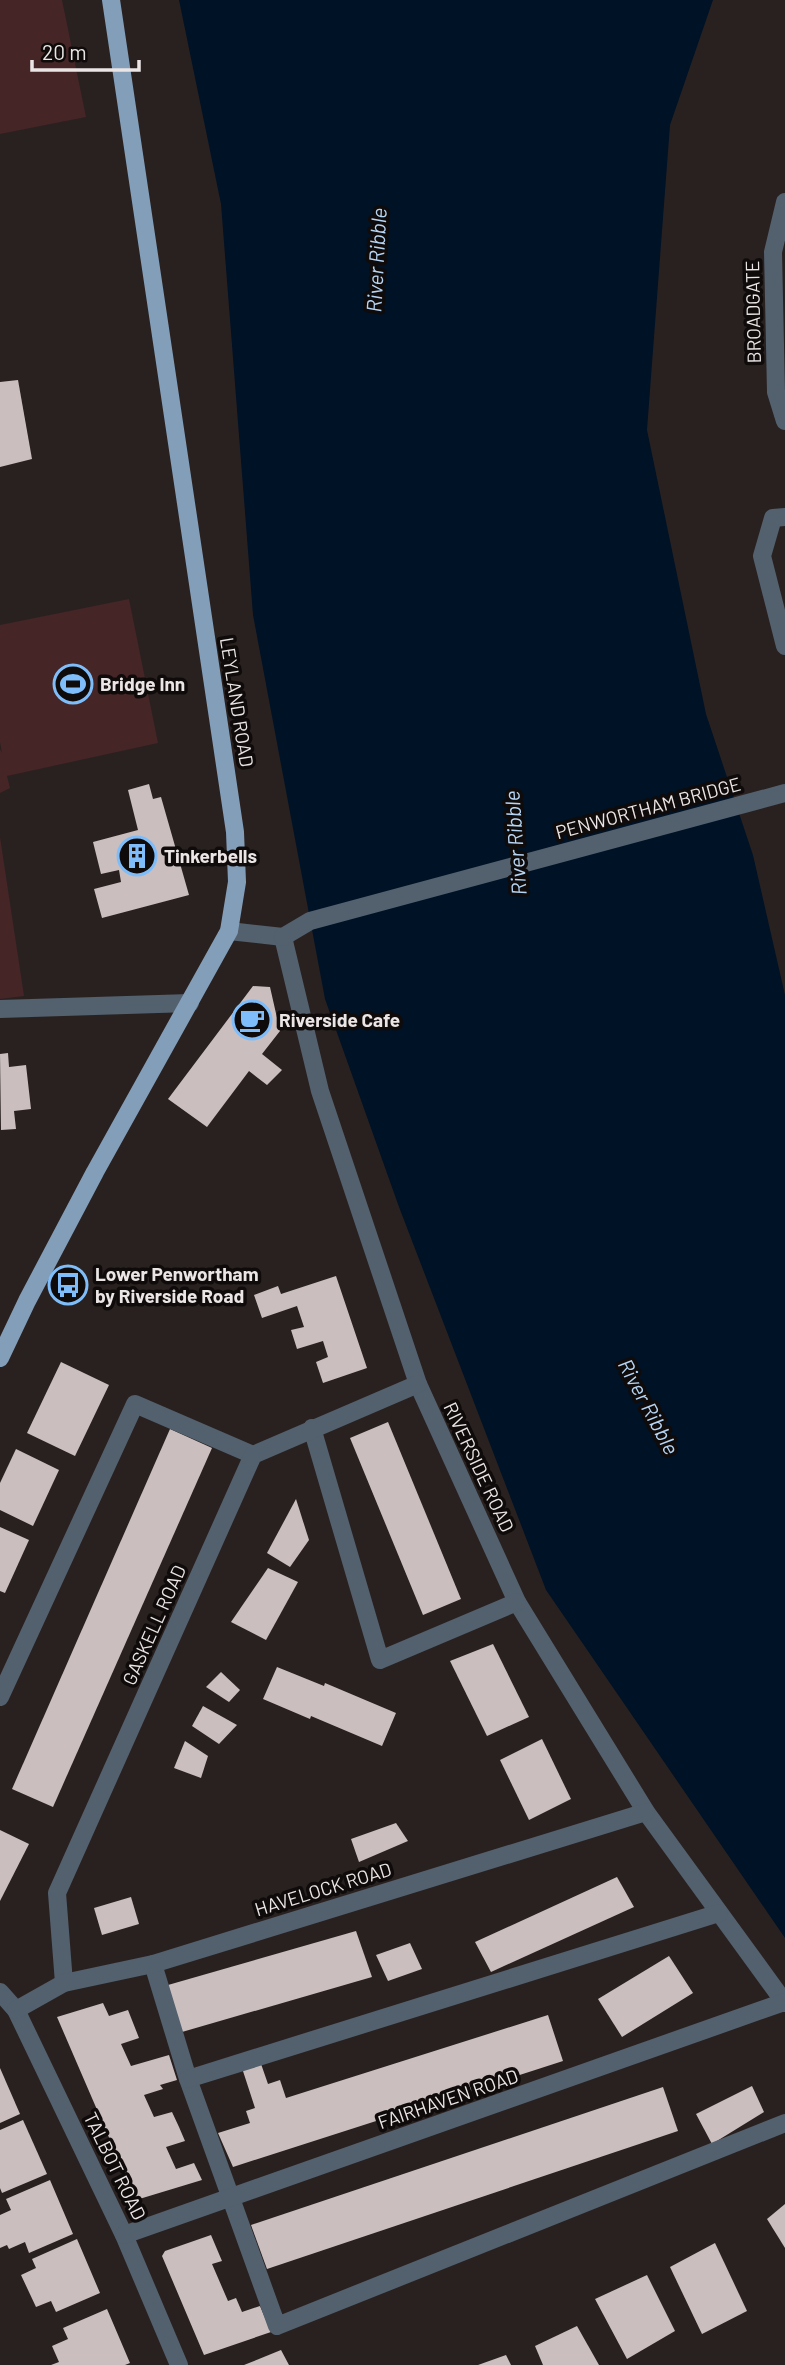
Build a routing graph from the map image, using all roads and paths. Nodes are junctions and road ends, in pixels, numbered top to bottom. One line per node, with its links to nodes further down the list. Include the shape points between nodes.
1 (111, 0): 8 (main road, LEYLAND ROAD, via 235,832 237,882)
2 (785, 202): 3 (street, BROADGATE, via 773,252)
3 (780, 394): 4 (street, BROADGATE)
4 (785, 421)
5 (785, 517): 6 (street, via 773,518 762,556)
6 (785, 646)
7 (785, 793): 9 (street, PENWORTHAM BRIDGE, via 310,920)
8 (229, 931): 9 (street); 10 (main road, LEYLAND ROAD)
9 (283, 937): 13 (street, RIVERSIDE ROAD, via 320,1091)
10 (190, 1003): 11 (street); 12 (main road, LEYLAND ROAD)
11 (0, 1009)
12 (0, 1357)
13 (418, 1384): 14 (street); 16 (street, RIVERSIDE ROAD)
14 (312, 1428): 15 (street); 16 (street, via 380,1660)
15 (253, 1455): 17 (street, via 135,1404); 21 (street, GASKELL ROAD, via 57,1892)
16 (517, 1602): 18 (street, RIVERSIDE ROAD)
17 (0, 1697)
18 (646, 1812): 19 (street, RIVERSIDE ROAD); 20 (street, HAVELOCK ROAD)
19 (719, 1913): 23 (street, RIVERSIDE ROAD); 25 (street)
20 (153, 1964): 21 (street, HAVELOCK ROAD); 25 (street)
21 (64, 1983): 24 (street, HAVELOCK ROAD)
22 (0, 1992): 24 (street, TALBOT ROAD)
23 (785, 2003): 27 (street, FAIRHAVEN ROAD)
24 (16, 2010): 28 (street, TALBOT ROAD)
25 (188, 2079): 27 (street)
26 (785, 2123): 27 (street, via 277,2326)
27 (230, 2199): 28 (street, FAIRHAVEN ROAD)
28 (124, 2235): 29 (street, TALBOT ROAD)
29 (179, 2365)

